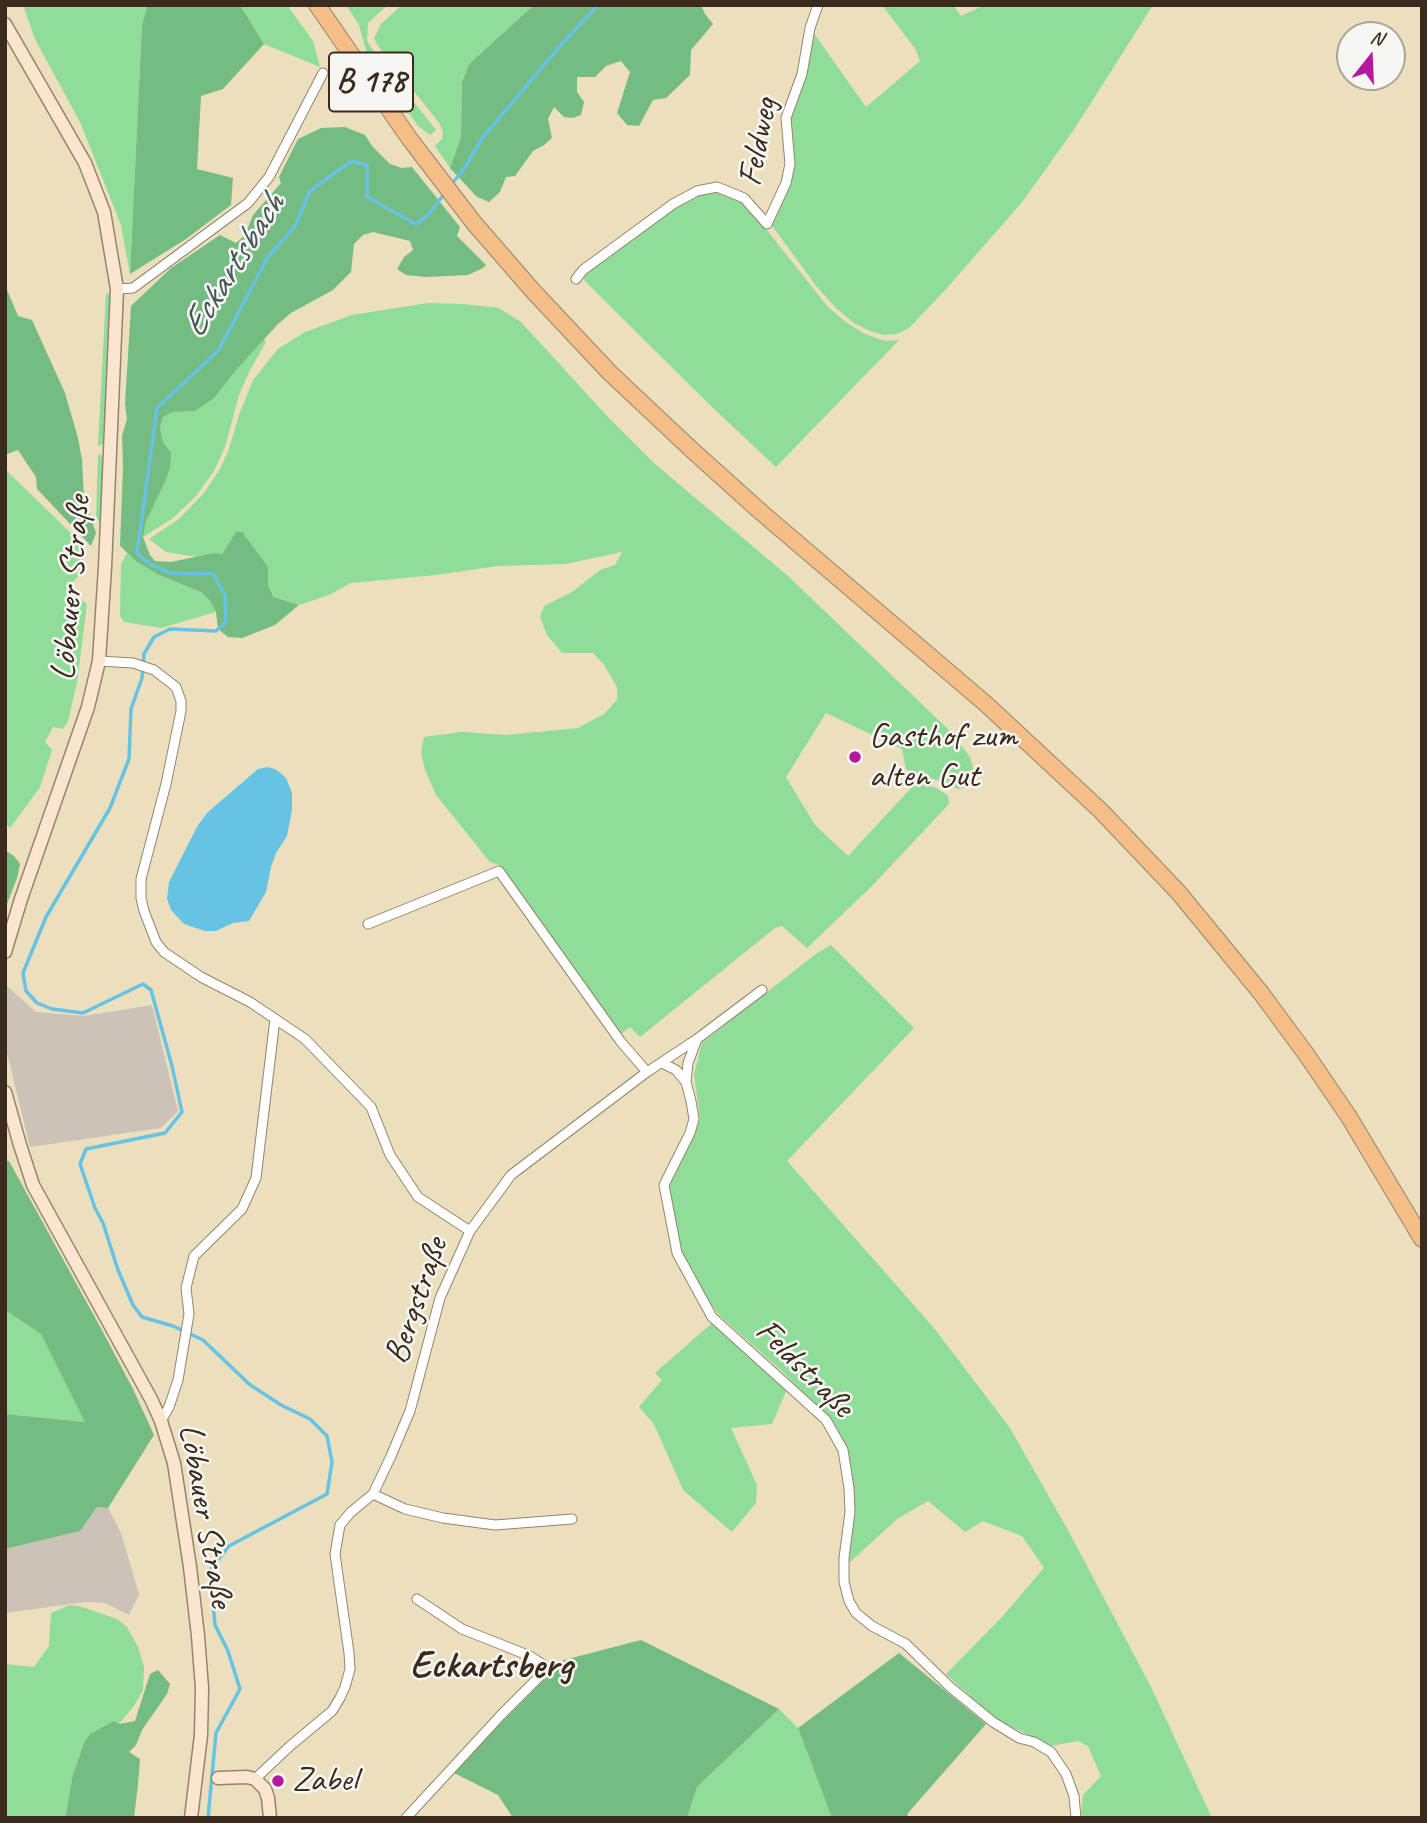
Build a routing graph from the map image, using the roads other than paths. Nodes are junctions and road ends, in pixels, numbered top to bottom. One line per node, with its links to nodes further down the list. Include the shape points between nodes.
1 (317, 5): 18 (highway, B 178, via 474,223 610,373 762,513 986,704 1101,811 1179,893 1306,1054)
2 (818, 5): 5 (street, Feldweg, via 786,118 790,164 786,183 767,224 744,198 717,187 697,191 673,204)
3 (5, 24): 6 (main road, Löbauer Straße, via 85,163 104,212)
4 (323, 73): 6 (street, via 280,158 248,203 133,288)
5 (576, 279)
6 (117, 294): 7 (main road, Löbauer Straße)
7 (99, 661): 9 (main road, Löbauer Straße, via 88,707); 11 (street, via 154,670 176,687 181,701 166,784 141,879 144,911 156,942 201,977)
8 (368, 923): 14 (street, via 499,871 621,1042)
9 (5, 952)
10 (762, 990): 12 (street, Bergstraße)
11 (275, 1019): 17 (street, via 305,1039 371,1107 390,1155 418,1197); 19 (street, via 256,1178 242,1209 194,1256 186,1288 190,1314 185,1342 173,1396)
12 (697, 1039): 13 (street, Bergstraße); 15 (street, Feldstraße)
13 (662, 1063): 14 (street, Bergstraße); 15 (street)
14 (648, 1072): 17 (street, Bergstraße, via 511,1175)
15 (686, 1082): 28 (street, Feldstraße, via 694,1119 664,1185 677,1254 712,1317 826,1420 843,1450 850,1512 844,1558 849,1601 856,1613 906,1644 993,1722 1051,1752 1066,1774)
16 (5, 1092): 19 (main road, Löbauer Straße, via 33,1185)
17 (470, 1231): 20 (street, Bergstraße, via 440,1298 410,1411)
18 (1422, 1239)
19 (161, 1421): 23 (main road, Löbauer Straße, via 174,1464 198,1636)
20 (373, 1494): 21 (street, via 405,1509 495,1525); 24 (street, Bergstraße, via 341,1525 335,1554 350,1669 340,1698 332,1711)
21 (572, 1519)
22 (417, 1599): 27 (street, via 462,1629 548,1668)
23 (206, 1778): 24 (main road); 25 (main road, Löbauer Straße)
24 (255, 1779): 26 (main road, via 265,1789)
25 (191, 1818)
26 (270, 1818)
27 (406, 1818)
28 (1076, 1818)

